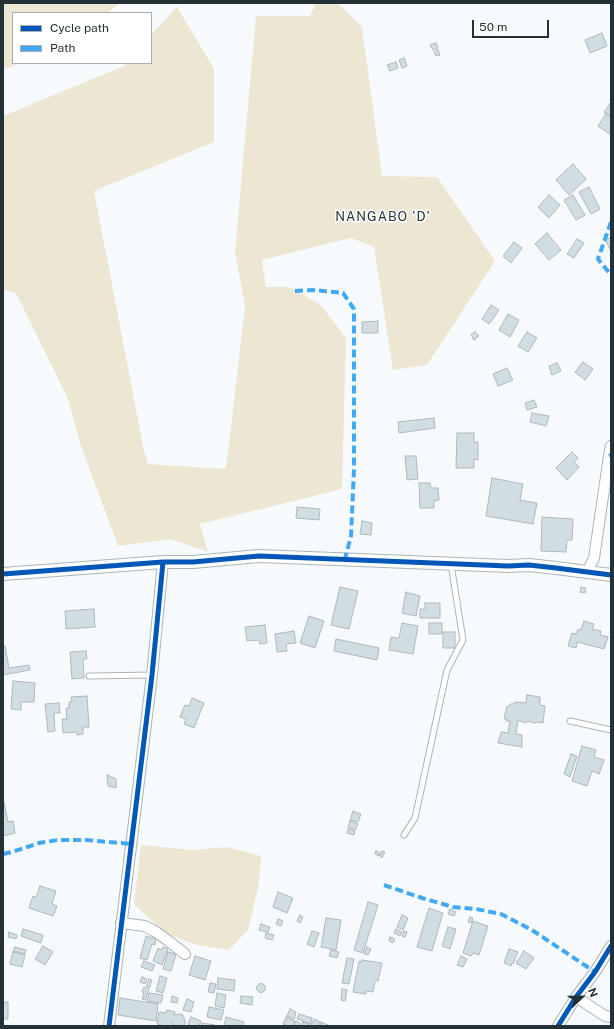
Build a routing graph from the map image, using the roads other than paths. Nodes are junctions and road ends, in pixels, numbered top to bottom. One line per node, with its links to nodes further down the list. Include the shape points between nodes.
1 (611, 446): 4 (street, via 594,558)
2 (163, 562): 3 (street, via 259,556); 5 (street); 7 (street)
3 (451, 564): 4 (street, via 530,565); 11 (lane, via 463,640 447,670 415,818)
4 (586, 572): 6 (street)
5 (3, 574)
6 (611, 575)
7 (152, 675): 8 (lane); 12 (street)
8 (89, 676)
9 (570, 721): 10 (lane)
10 (611, 730)
11 (404, 835)
12 (121, 923): 14 (street, via 145,926); 17 (street)
13 (611, 946): 15 (street)
14 (185, 954)
15 (576, 998): 16 (street); 18 (street)
16 (611, 1017)
17 (109, 1026)
18 (558, 1026)

